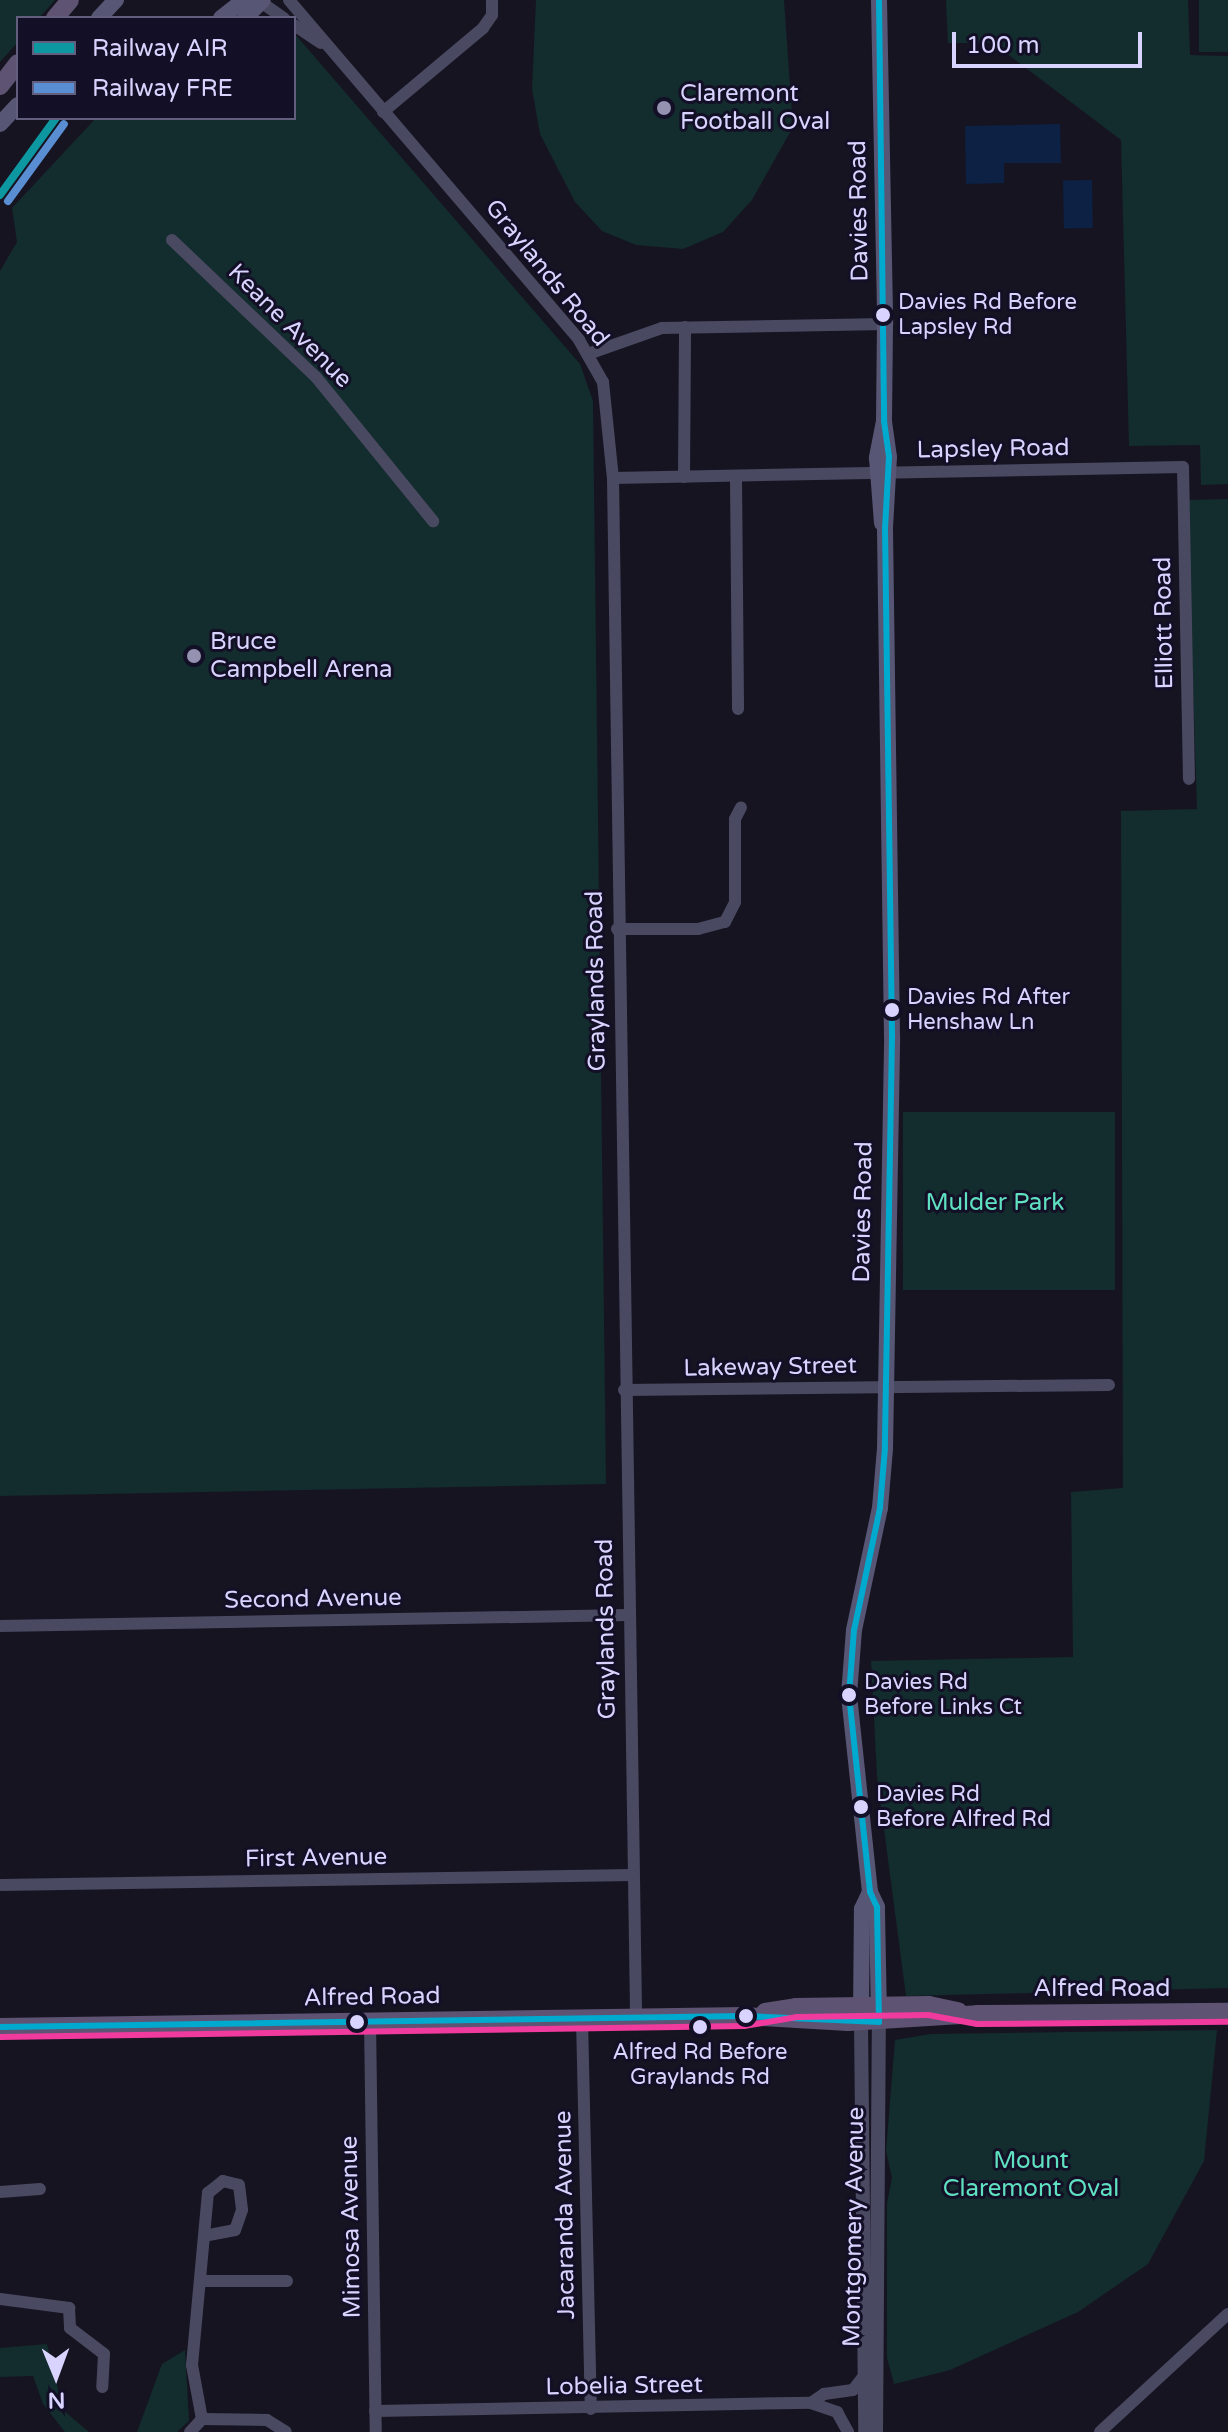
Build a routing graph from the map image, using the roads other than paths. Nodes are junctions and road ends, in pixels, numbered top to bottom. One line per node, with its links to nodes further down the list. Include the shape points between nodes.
1 (70, 0): 7 (main road)
2 (244, 0): 8 (main road)
3 (289, 0): 12 (street, Graylands Road)
4 (492, 0): 16 (street, via 492,15 483,28)
5 (879, 0): 19 (main road, Davies Road)
6 (260, 1): 9 (main road); 10 (street)
7 (57, 16)
8 (224, 16)
9 (247, 16)
10 (281, 16)
11 (296, 26): 12 (street, Graylands Road)
12 (324, 45): 16 (street, Graylands Road)
13 (16, 66): 14 (main road)
14 (0, 86)
15 (16, 107): 17 (main road)
16 (383, 112): 21 (street, Graylands Road)
17 (0, 124)
18 (172, 240): 27 (street, Keane Avenue, via 316,377)
19 (885, 324): 20 (street); 23 (main road, Davies Road)
20 (685, 327): 21 (street, via 643,332 626,344); 25 (street)
21 (588, 354): 26 (street, Graylands Road, via 603,382)
22 (1183, 467): 23 (street, Lapsley Road); 29 (street, Elliott Road)
23 (884, 474): 24 (street, Lapsley Road); 33 (main road, Davies Road, via 879,514 885,528 892,1037)
24 (736, 476): 25 (street, Lapsley Road); 28 (street)
25 (684, 477): 26 (street, Lapsley Road)
26 (613, 478): 31 (street, Graylands Road)
27 (433, 521)
28 (738, 709)
29 (1189, 779)
30 (741, 807): 31 (street, via 735,819 735,902 725,922 705,928)
31 (617, 929): 34 (street, Graylands Road)
32 (1109, 1385): 33 (street, Lakeway Street)
33 (885, 1388): 34 (street, Lakeway Street); 40 (main road, Davies Road, via 882,1493 854,1630 849,1695 870,1892 862,1909)
34 (624, 1390): 35 (street, Graylands Road)
35 (628, 1615): 36 (street, Second Avenue); 37 (street, Graylands Road)
36 (0, 1626)
37 (632, 1875): 38 (street, First Avenue); 41 (street, Graylands Road)
38 (0, 1885)
39 (1228, 2012): 40 (main road, Alfred Road)
40 (870, 2014): 41 (main road, Alfred Road, via 796,2007 744,2016); 52 (street, Montgomery Avenue)
41 (636, 2018): 42 (main road, Alfred Road)
42 (582, 2019): 43 (main road, Alfred Road); 55 (street, Jacaranda Avenue)
43 (370, 2021): 44 (main road, Alfred Road); 56 (street, Mimosa Avenue)
44 (0, 2027)
45 (40, 2189): 46 (street)
46 (0, 2192)
47 (205, 2236): 47 (street, via 208,2193 223,2181 239,2185 242,2210 235,2230); 48 (street)
48 (202, 2281): 49 (street); 57 (street, via 192,2365)
49 (287, 2281)
50 (0, 2299): 53 (street, via 69,2308 70,2328 104,2354)
51 (1228, 2314): 64 (street)
52 (867, 2367): 54 (street, Lobelia Street, via 853,2390 824,2394); 62 (street, Montgomery Avenue); 63 (street, Montgomery Avenue)
53 (102, 2387)
54 (811, 2403): 55 (street, Lobelia Street); 61 (street, via 837,2412)
55 (591, 2409): 56 (street, Lobelia Street)
56 (375, 2411): 60 (street, Mimosa Avenue)
57 (202, 2419): 58 (street); 59 (street, via 267,2420)
58 (190, 2432)
59 (286, 2432)
60 (376, 2432)
61 (848, 2432)
62 (865, 2432)
63 (876, 2432)
64 (1100, 2432)

